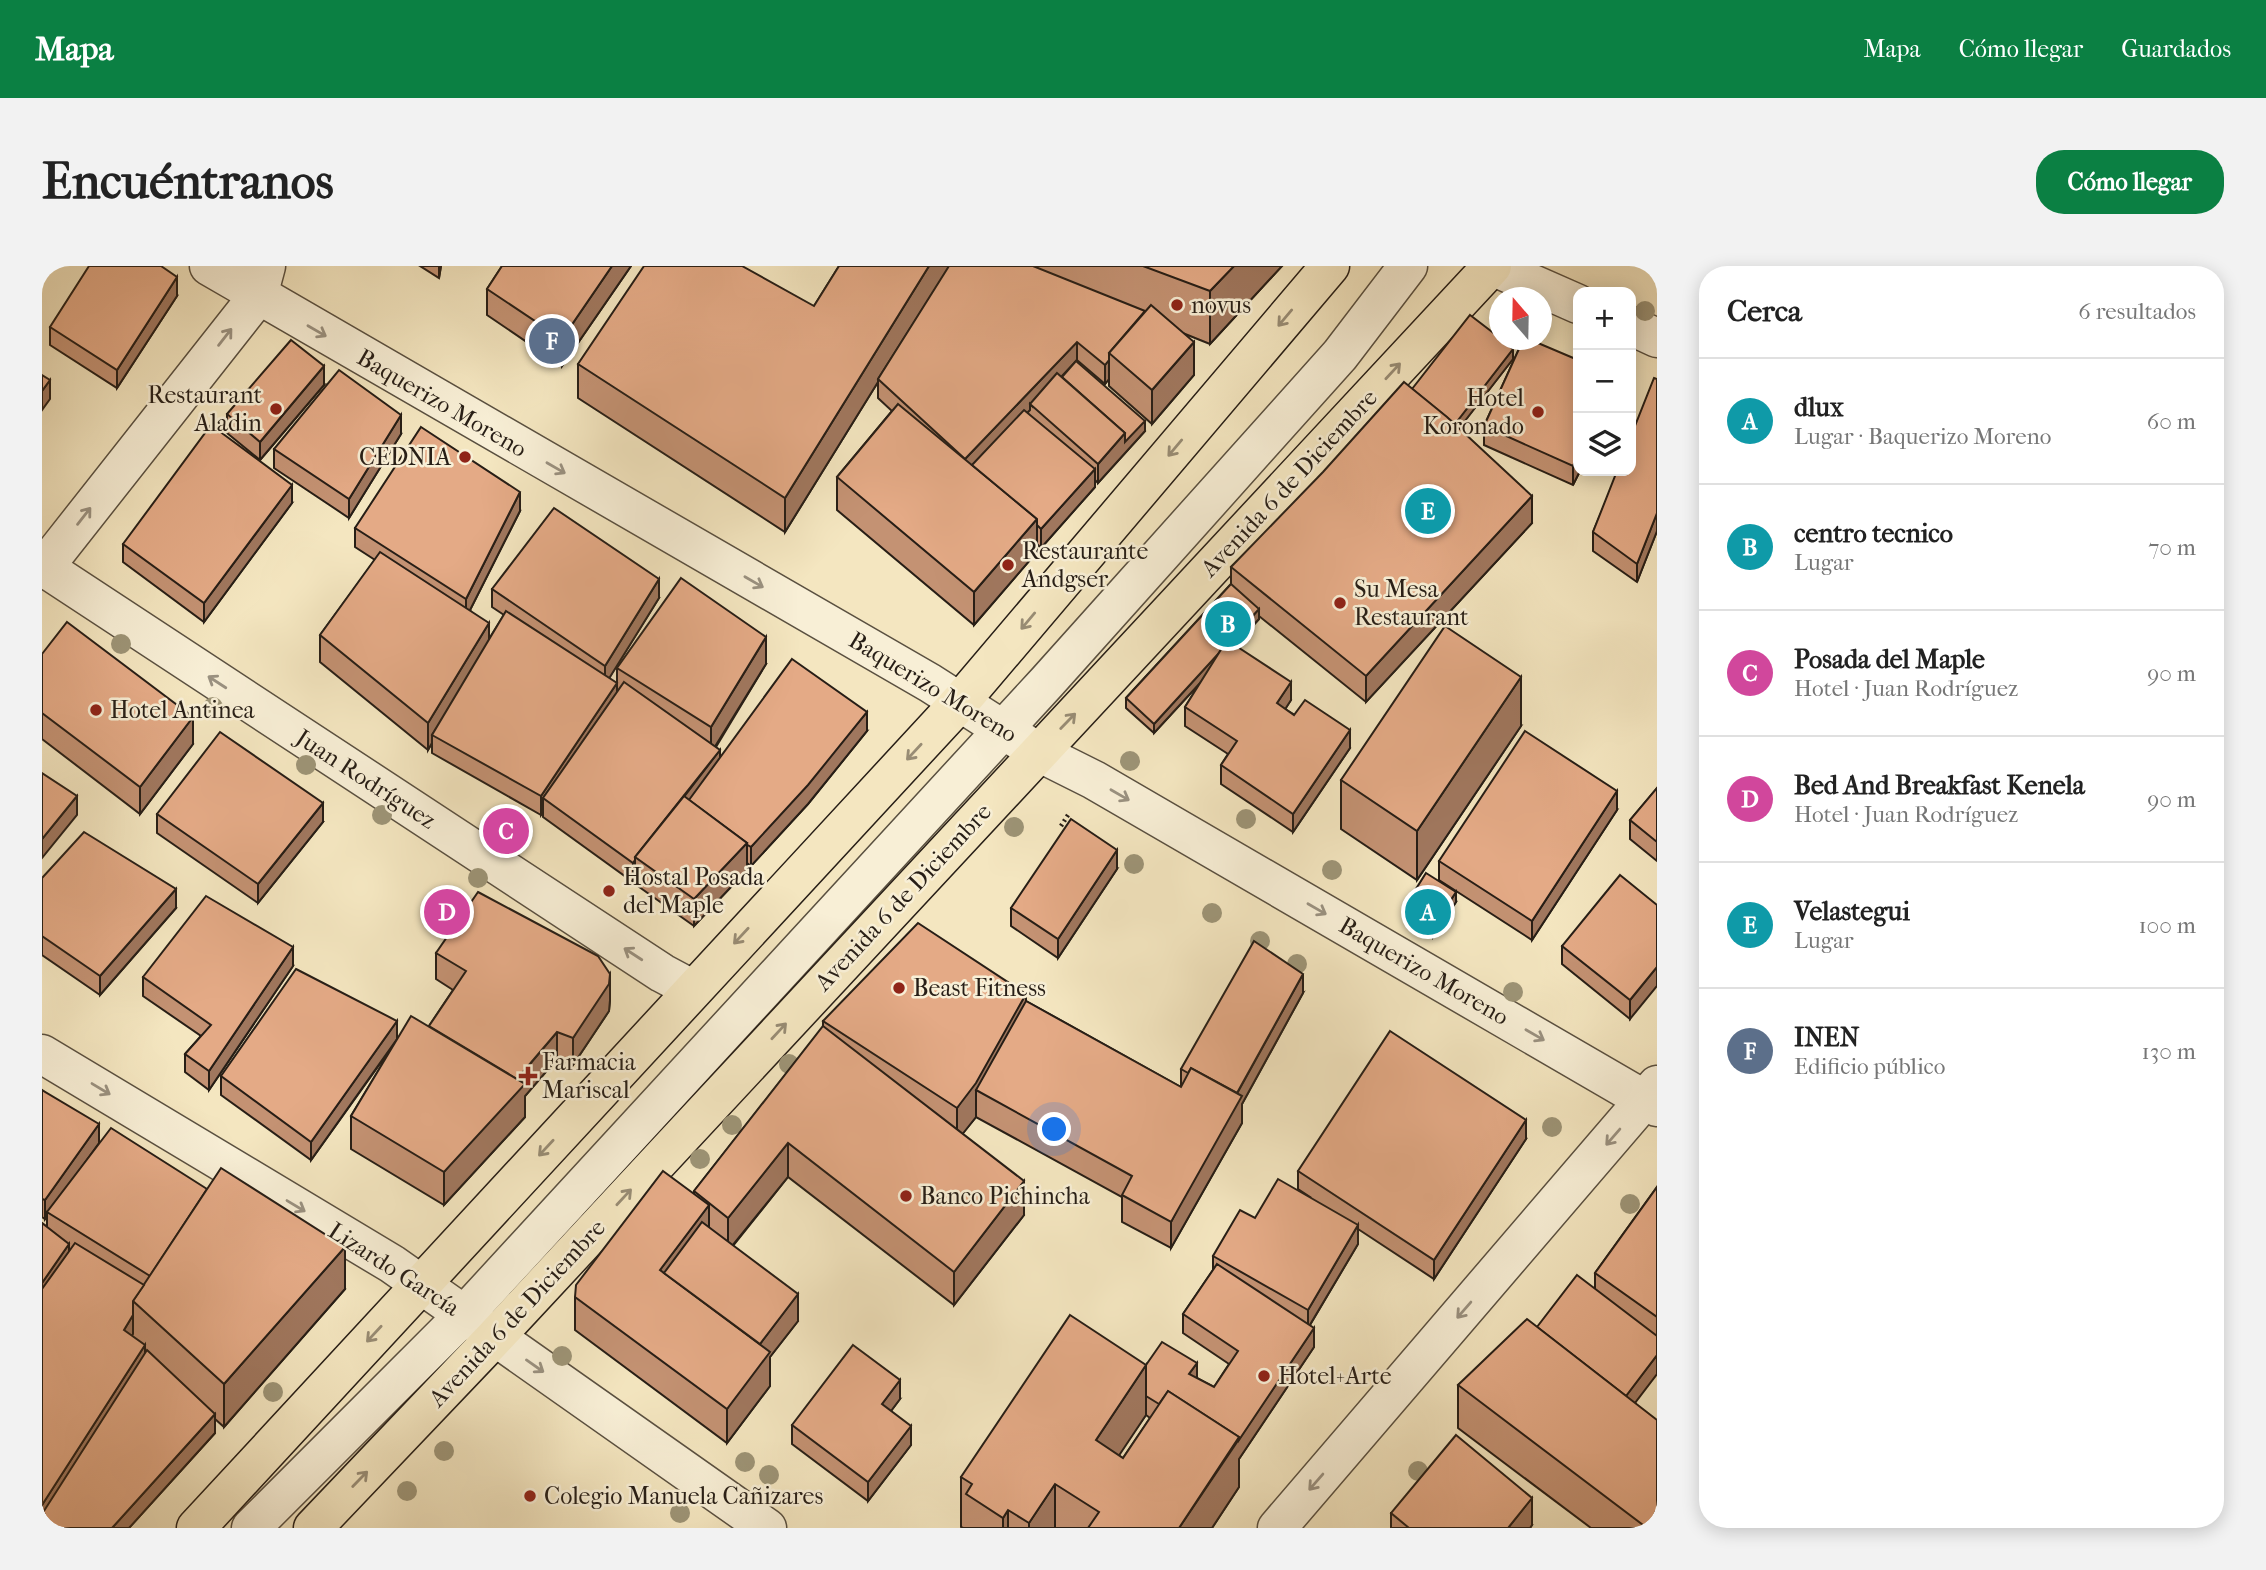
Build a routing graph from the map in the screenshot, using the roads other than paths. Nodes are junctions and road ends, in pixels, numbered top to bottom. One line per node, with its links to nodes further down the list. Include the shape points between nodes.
1 (209, 266): 5 (street, Baquerizo Moreno)
2 (1330, 266): 10 (main road, one-way to 10)
3 (1408, 266): 11 (street, via 1340,355)
4 (1492, 266): 6 (street); 12 (main road, Avenida 6 de Diciembre, one-way to 4)
5 (262, 281): 9 (street, one-way to 5); 10 (street, Baquerizo Moreno, one-way to 10)
6 (1573, 302)
7 (1636, 328): 8 (street)
8 (1657, 338)
9 (43, 568): 13 (street, Juan Rodríguez, one-way to 9)
10 (960, 702): 11 (street, Baquerizo Moreno); 13 (main road, one-way to 13)
11 (1003, 729): 12 (street, Baquerizo Moreno); 17 (street)
12 (1038, 752): 15 (street, Baquerizo Moreno, one-way to 15); 18 (main road, Avenida 6 de Diciembre, one-way to 12)
13 (692, 989): 16 (main road, one-way to 16)
14 (42, 1054): 16 (street, Lizardo García, one-way to 16)
15 (1653, 1098): 23 (street, one-way to 23)
16 (420, 1283): 17 (street, Lizardo García); 19 (main road, one-way to 19)
17 (465, 1314): 18 (street, Lizardo García); 20 (street)
18 (495, 1337): 21 (main road, Avenida 6 de Diciembre, one-way to 18); 22 (street, Lizardo García, one-way to 22)
19 (196, 1528)
20 (251, 1528)
21 (313, 1528)
22 (767, 1528)
23 (1277, 1528)

